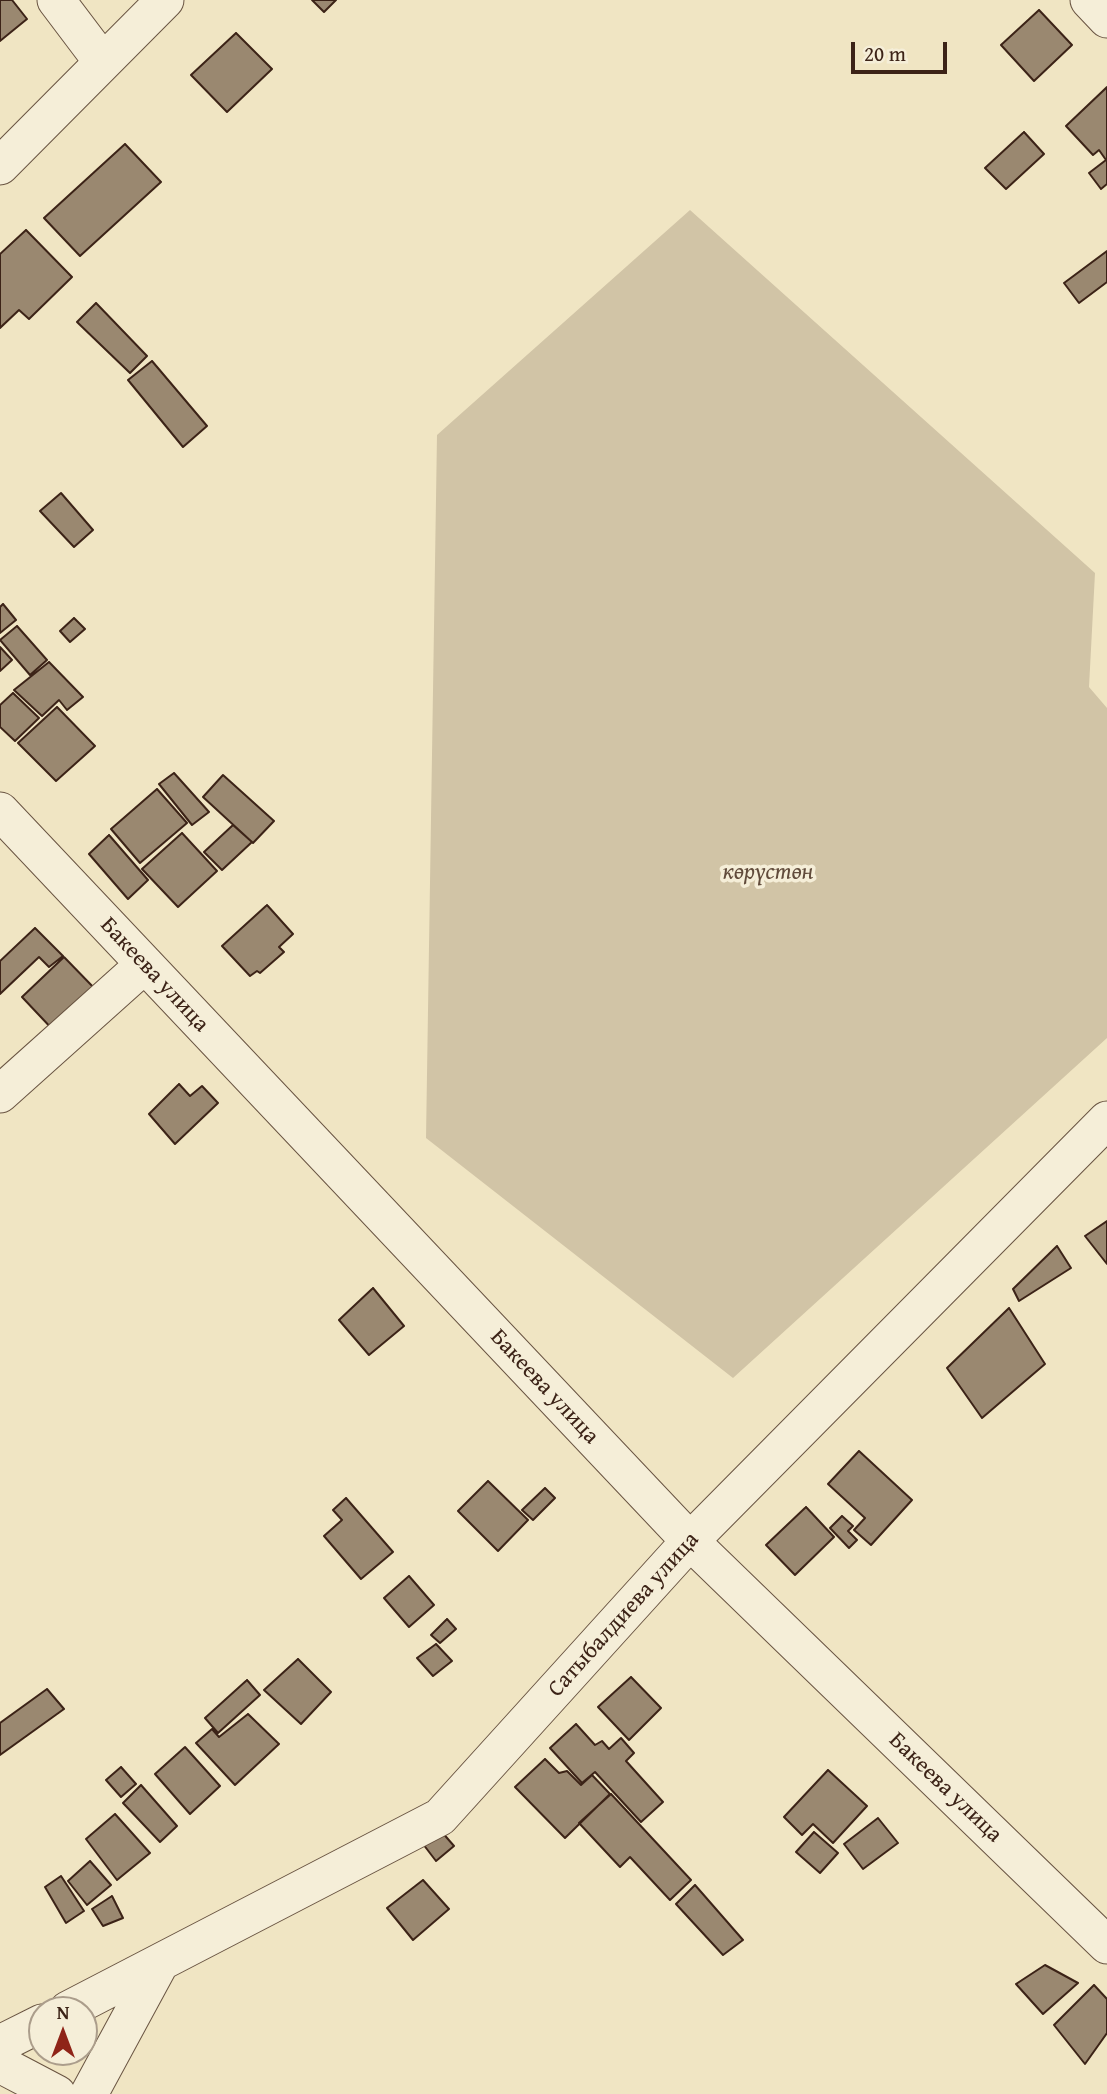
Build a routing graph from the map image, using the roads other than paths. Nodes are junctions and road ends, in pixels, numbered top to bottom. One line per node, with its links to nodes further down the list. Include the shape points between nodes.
1 (56, 0): 5 (street)
2 (165, 0): 5 (street)
3 (1089, 0): 4 (street)
4 (1107, 19)
5 (102, 61): 6 (street)
6 (0, 166)
7 (0, 811): 8 (street, Бакеева улица)
8 (144, 965): 9 (street); 11 (street, Бакеева улица)
9 (0, 1094)
10 (1107, 1120): 11 (street, Сатыбалдиева улица)
11 (690, 1541): 12 (street, Бакеева улица); 13 (street, Сатыбалдиева улица, via 440,1817)
12 (1107, 1945)
13 (160, 1964): 14 (street, Сатыбалдиева улица); 19 (street)
14 (96, 1996)
15 (28, 2030): 16 (street)
16 (0, 2044)
17 (0, 2064): 18 (street)
18 (57, 2094)
19 (89, 2094)

